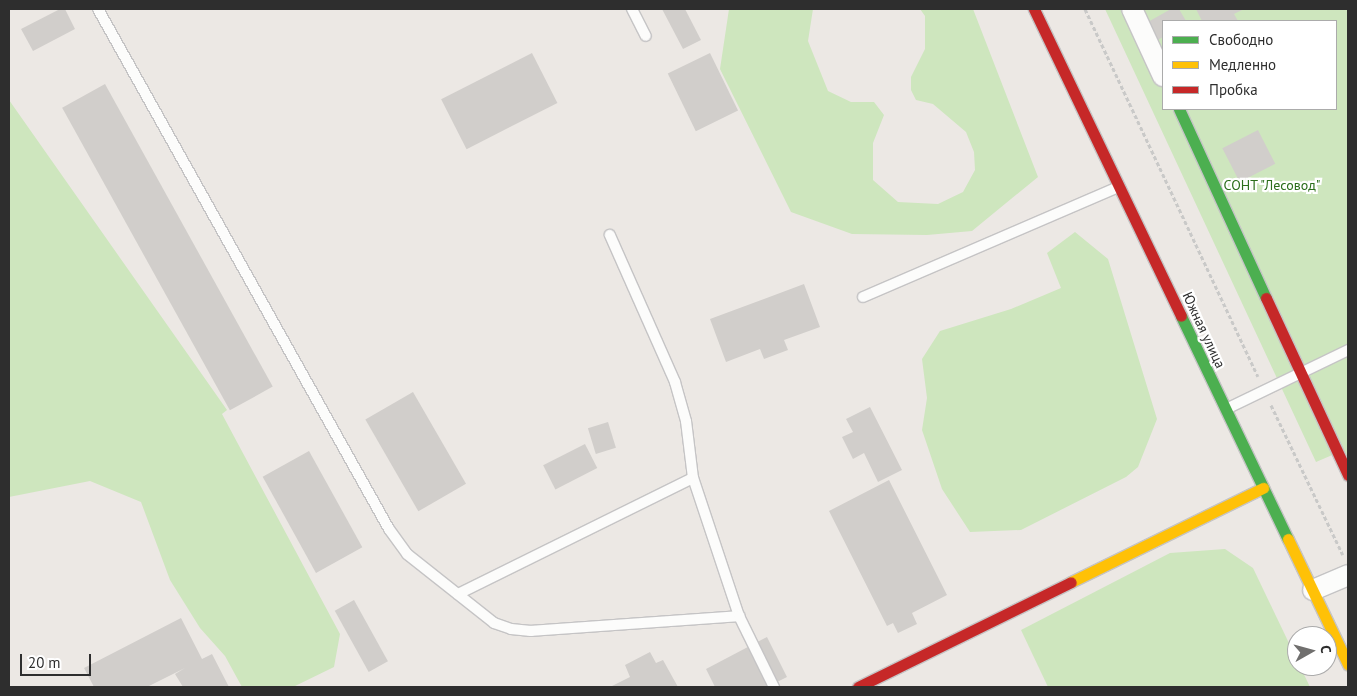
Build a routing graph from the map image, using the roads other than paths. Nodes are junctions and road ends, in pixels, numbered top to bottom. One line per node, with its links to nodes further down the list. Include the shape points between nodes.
1 (98, 9): 19 (lane, via 390,530 407,554)
2 (632, 9): 5 (lane)
3 (1034, 9): 8 (street, Южная улица)
4 (1132, 9): 6 (street)
5 (646, 36)
6 (1162, 74)
7 (1179, 110): 12 (street)
8 (1120, 187): 10 (lane); 13 (street, Южная улица)
9 (610, 235): 15 (lane, via 676,382 686,421)
10 (863, 297)
11 (1348, 350): 12 (lane)
12 (1303, 372): 13 (lane); 14 (street)
13 (1225, 410): 16 (street, Южная улица)
14 (1348, 475)
15 (692, 478): 19 (lane); 20 (lane)
16 (1263, 488): 18 (street, Южная улица); 23 (street)
17 (1346, 566): 18 (street)
18 (1313, 590): 21 (street, Южная улица)
19 (458, 594): 20 (lane, via 494,623 531,631)
20 (739, 616): 22 (lane)
21 (1348, 664)
22 (774, 687)
23 (858, 687)

